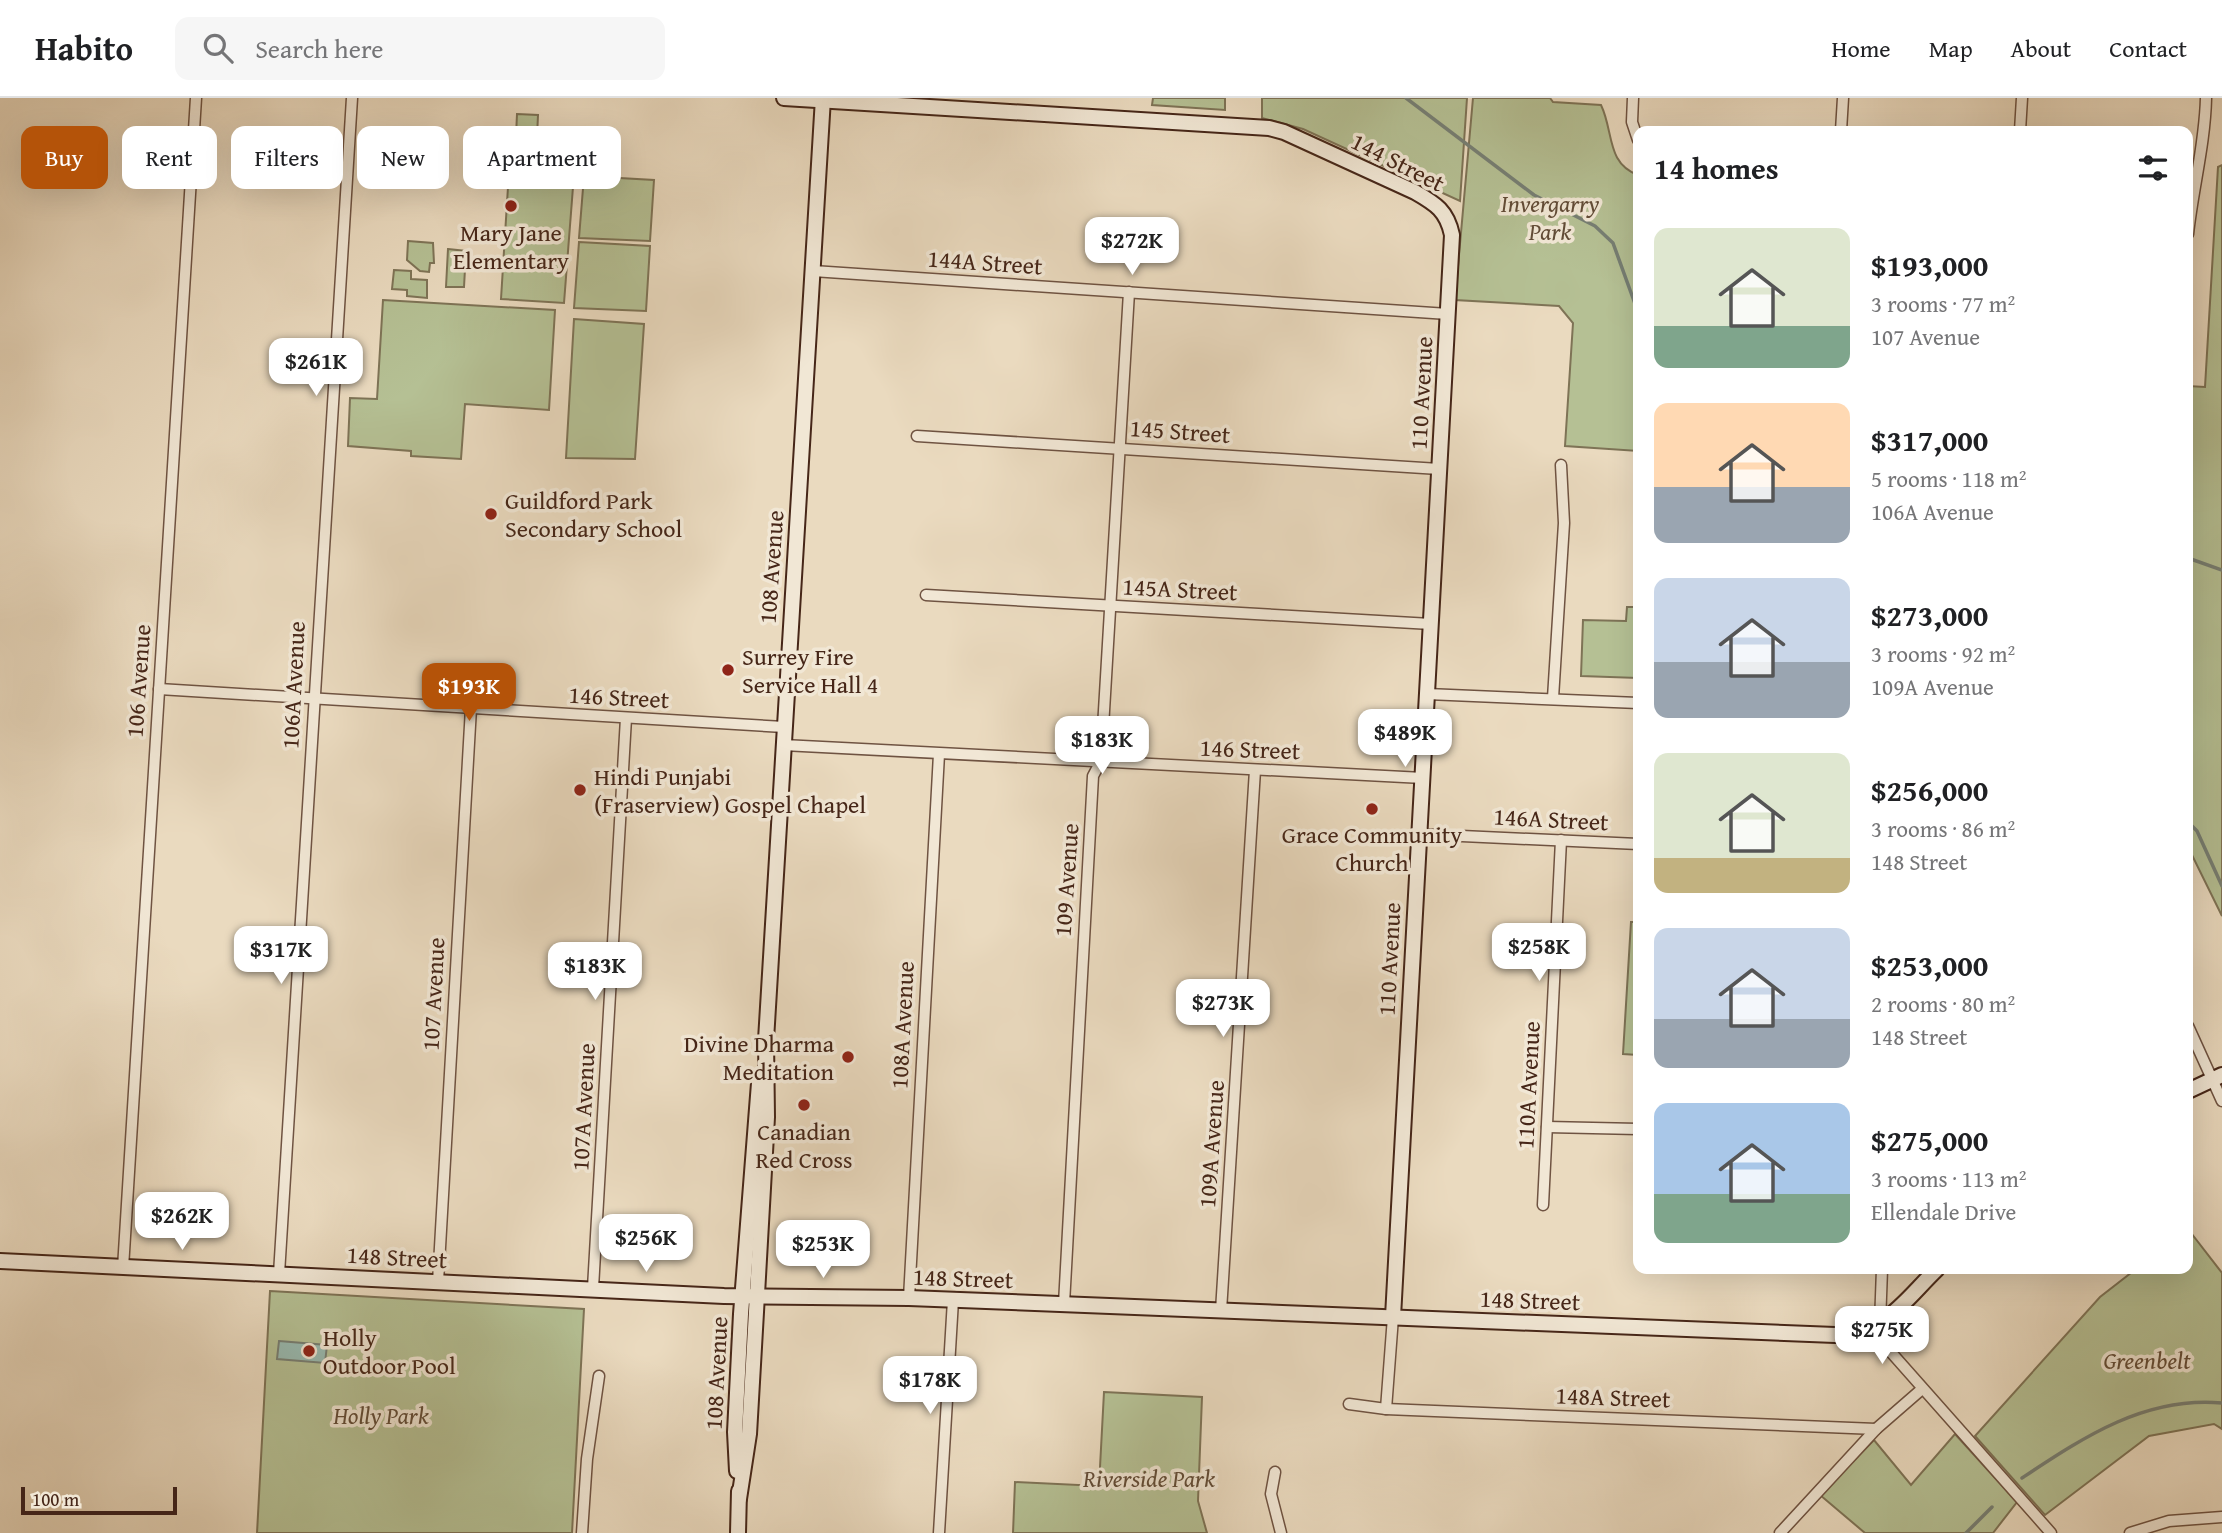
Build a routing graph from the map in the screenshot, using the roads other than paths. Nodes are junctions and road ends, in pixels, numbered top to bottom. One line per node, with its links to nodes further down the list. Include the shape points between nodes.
1 (196, 98): 24 (street, 106 Avenue)
2 (352, 98): 27 (street, 106A Avenue)
3 (784, 98): 8 (street, 144 Street)
4 (1633, 98): 9 (street)
5 (1843, 98): 10 (street)
6 (2022, 98): 11 (street)
7 (2206, 98): 12 (street, via 2205,141)
8 (823, 99): 13 (street, 144 Street, via 1269,128 1415,192 1436,204); 14 (street, 108 Avenue)
9 (1633, 126)
10 (1841, 126)
11 (2020, 126)
12 (2193, 188)
13 (1448, 218): 16 (street, 110 Avenue, via 1452,235)
14 (813, 271): 15 (street, 144A Street); 31 (street, 108 Avenue)
15 (1129, 292): 16 (street, 144A Street); 18 (street, 109 Avenue)
16 (1448, 314): 20 (street, 110 Avenue)
17 (917, 436): 18 (street, 145 Street)
18 (1121, 449): 20 (street, 145 Street); 22 (street, 109 Avenue)
19 (1562, 465): 26 (street, via 1564,523)
20 (1439, 468): 23 (street, 110 Avenue)
21 (926, 595): 22 (street, 145A Street)
22 (1112, 606): 23 (street, 145A Street); 34 (street, 109 Avenue)
23 (1431, 625): 25 (street, 110 Avenue)
24 (159, 689): 27 (street, 146 Street); 48 (street, 106 Avenue)
25 (1427, 694): 26 (street); 36 (street, 110 Avenue)
26 (1553, 698): 28 (street)
27 (313, 699): 29 (street, 146 Street); 49 (street, 106A Avenue)
28 (1633, 703)
29 (471, 708): 30 (street, 146 Street); 52 (street, 107 Avenue)
30 (626, 718): 31 (street, 146 Street); 53 (street, 107A Avenue)
31 (784, 727): 32 (street, 108 Avenue)
32 (783, 745): 33 (street, 146 Street); 54 (street, 108 Avenue, via 766,1040 754,1115)
33 (939, 754): 34 (street, 146 Street); 55 (street, 108A Avenue)
34 (1101, 761): 35 (street, 146 Street); 57 (street, 109 Avenue, via 1093,776)
35 (1255, 769): 36 (street, 146 Street); 58 (street, 109A Avenue)
36 (1423, 778): 37 (street, 110 Avenue)
37 (1419, 834): 38 (street, 146A Street); 59 (street, 110 Avenue)
38 (1562, 840): 39 (street, 146A Street); 44 (street, 110A Avenue)
39 (1633, 844)
40 (2193, 1035): 41 (street)
41 (2217, 1077): 42 (street); 43 (street)
42 (2193, 1089)
43 (2222, 1101)
44 (1548, 1126): 45 (street); 46 (street, 110A Avenue)
45 (1633, 1129)
46 (1543, 1205)
47 (0, 1261): 48 (street, 148 Street)
48 (123, 1268): 49 (street, 148 Street)
49 (279, 1274): 52 (street, 148 Street)
50 (1882, 1274): 60 (street)
51 (1932, 1274): 60 (street)
52 (438, 1282): 53 (street, 148 Street)
53 (593, 1288): 54 (street, 148 Street)
54 (750, 1296): 55 (street, 148 Street); 70 (street, 108 Avenue, via 735,1432)
55 (909, 1298): 56 (street, 148 Street)
56 (953, 1300): 57 (street, 148 Street); 71 (street)
57 (1064, 1304): 58 (street, 148 Street)
58 (1221, 1311): 59 (street, 148 Street)
59 (1392, 1317): 60 (street, 148 Street, via 1835,1335 1858,1333); 64 (street, 110 Avenue)
60 (1880, 1324): 62 (street, via 1889,1350)
61 (599, 1376): 69 (street)
62 (1922, 1389): 65 (street); 74 (street)
63 (1349, 1404): 64 (street, 148A Street)
64 (1386, 1409): 65 (street, 148A Street)
65 (1876, 1429): 73 (street)
66 (1275, 1472): 72 (street, via 1271,1494)
67 (2222, 1517): 68 (street, via 2187,1518)
68 (2152, 1530): 75 (street)
69 (582, 1533)
70 (738, 1533)
71 (939, 1533)
72 (1281, 1533)
73 (1780, 1533)
74 (2051, 1533)
75 (2130, 1533)

